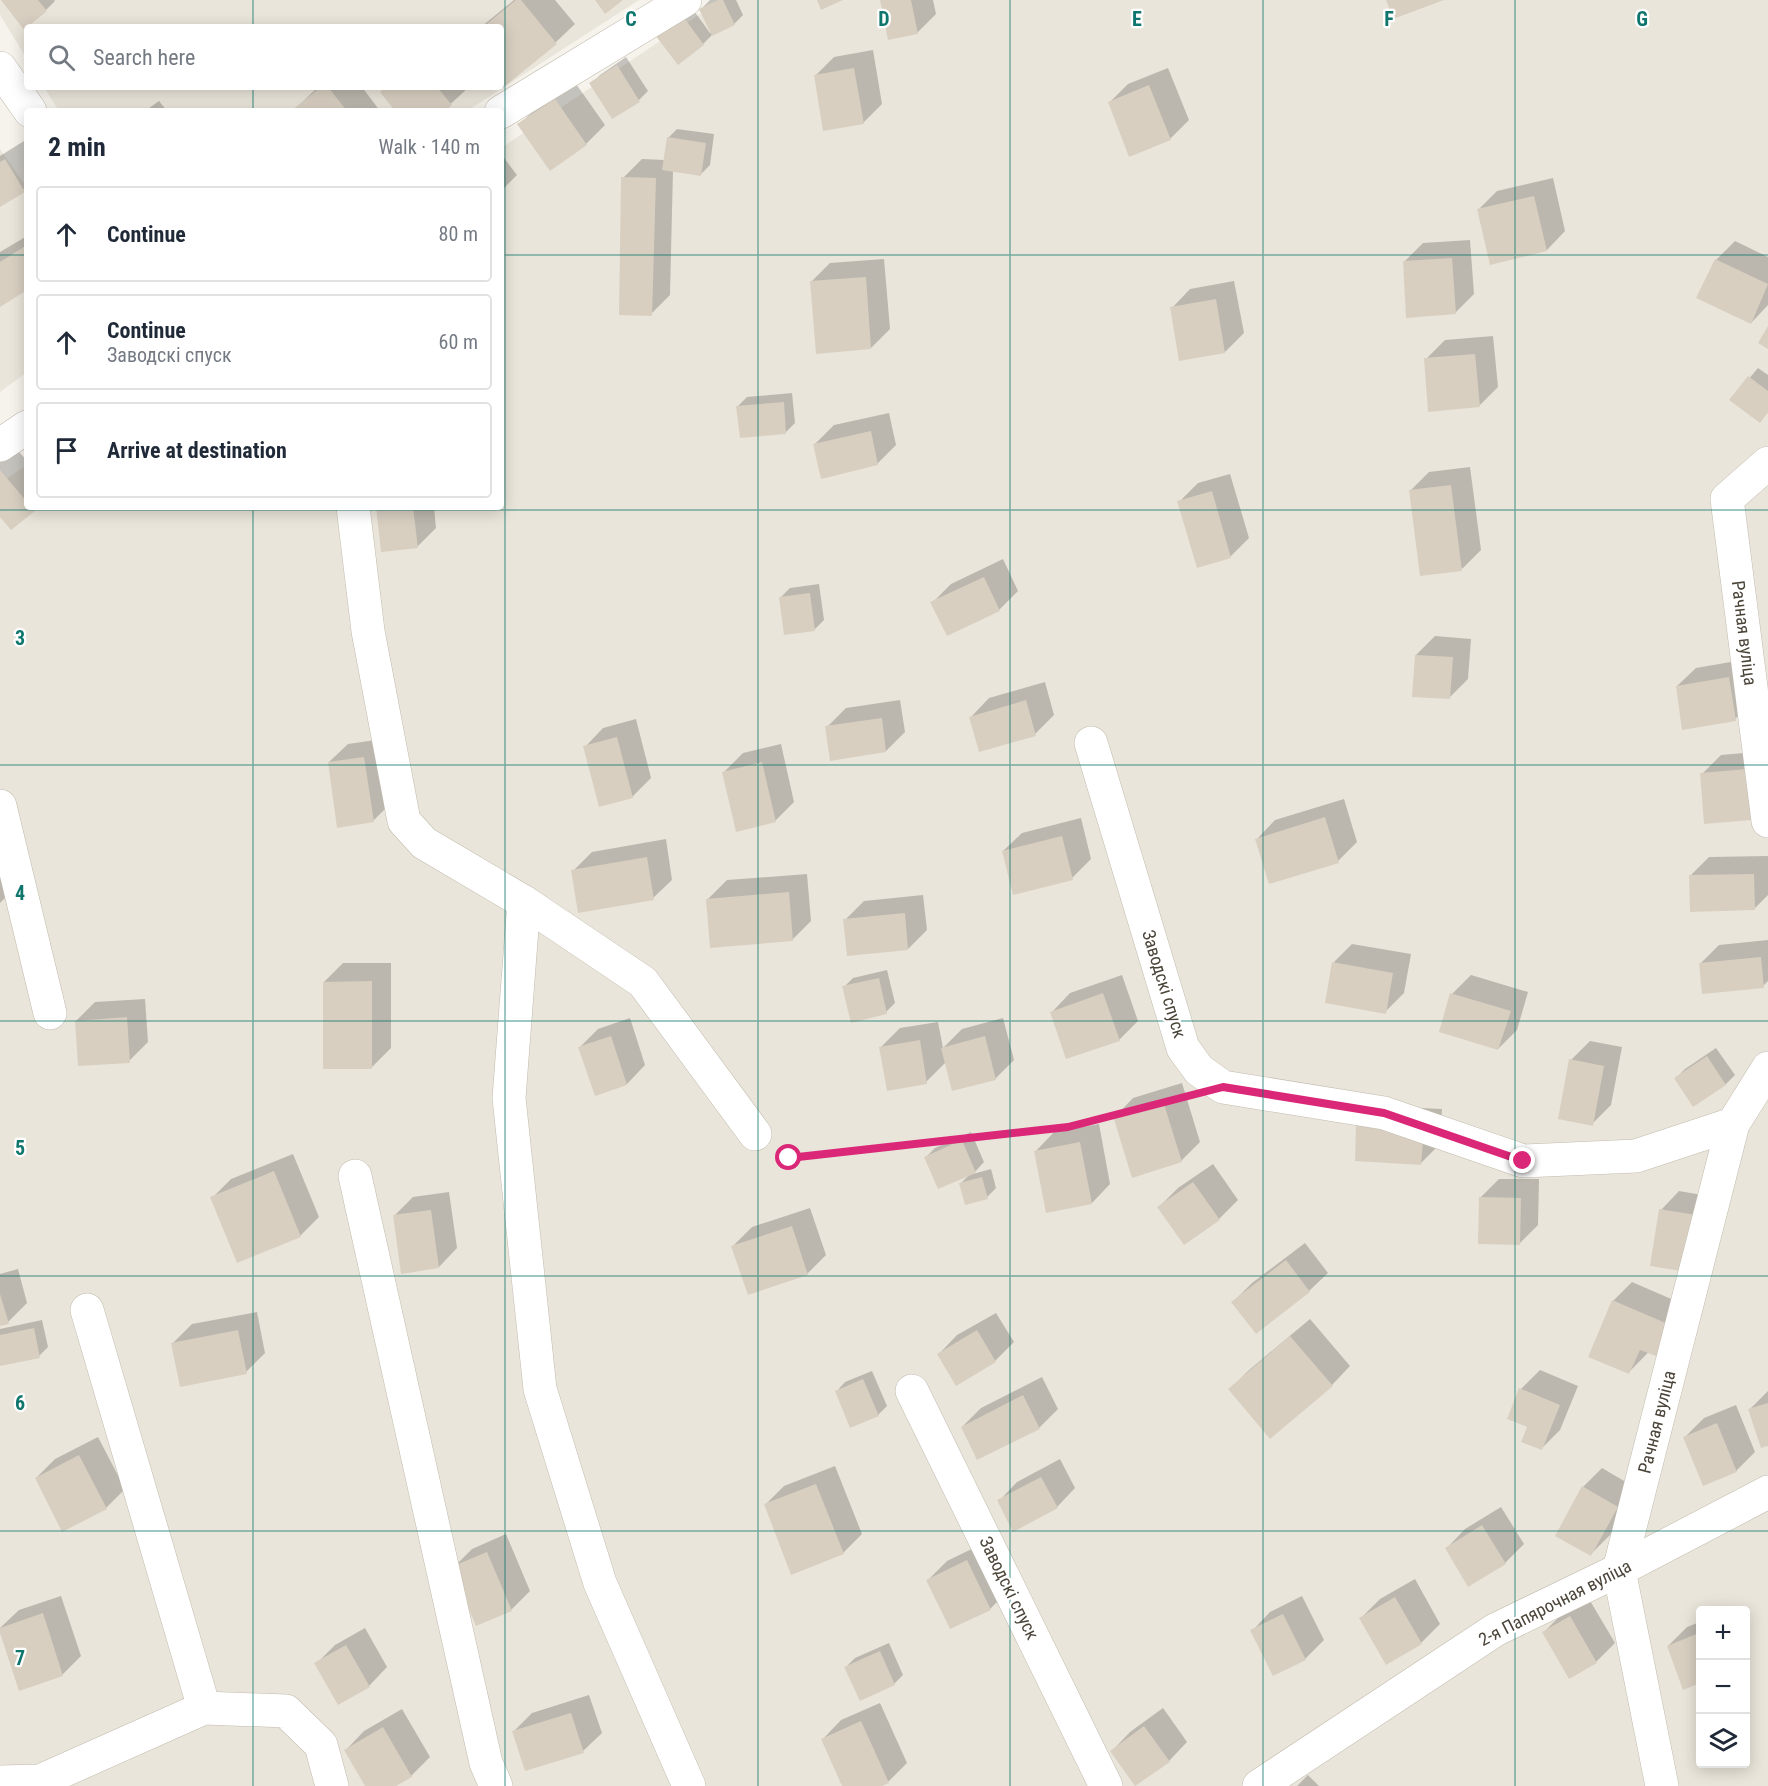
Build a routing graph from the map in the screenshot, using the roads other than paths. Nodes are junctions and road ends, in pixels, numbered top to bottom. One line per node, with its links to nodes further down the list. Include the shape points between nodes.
1 (686, 0): 4 (street)
2 (0, 68): 3 (street)
3 (28, 108)
4 (504, 110)
5 (24, 429): 6 (street)
6 (0, 445)
7 (1768, 463): 11 (street, Рачная вуліца, via 1727,499)
8 (353, 510): 12 (street, via 368,631 404,821 424,843)
9 (1091, 743): 15 (street, Заводскі спуск, via 1183,1047 1199,1070 1223,1087 1384,1113 1523,1161 1636,1156)
10 (0, 806): 13 (street)
11 (1768, 821)
12 (524, 902): 16 (street, via 643,982); 26 (street, via 509,1098 540,1389 600,1583)
13 (50, 1013)
14 (1768, 1068): 15 (street, Рачная вуліца)
15 (1733, 1124): 21 (street, Рачная вуліца)
16 (755, 1134)
17 (355, 1176): 25 (street, via 486,1763)
18 (87, 1310): 22 (street)
19 (912, 1391): 27 (street, Заводскі спуск)
20 (1768, 1492): 21 (street, 2-я Папярочная вуліца)
21 (1619, 1570): 28 (street, 2-я Папярочная вуліца, via 1495,1630); 29 (street, Рачная вуліца)
22 (204, 1708): 23 (street, via 40,1781); 24 (street, via 286,1712 321,1745)
23 (0, 1782)
24 (332, 1786)
25 (496, 1786)
26 (689, 1786)
27 (1106, 1786)
28 (1259, 1786)
29 (1662, 1786)

